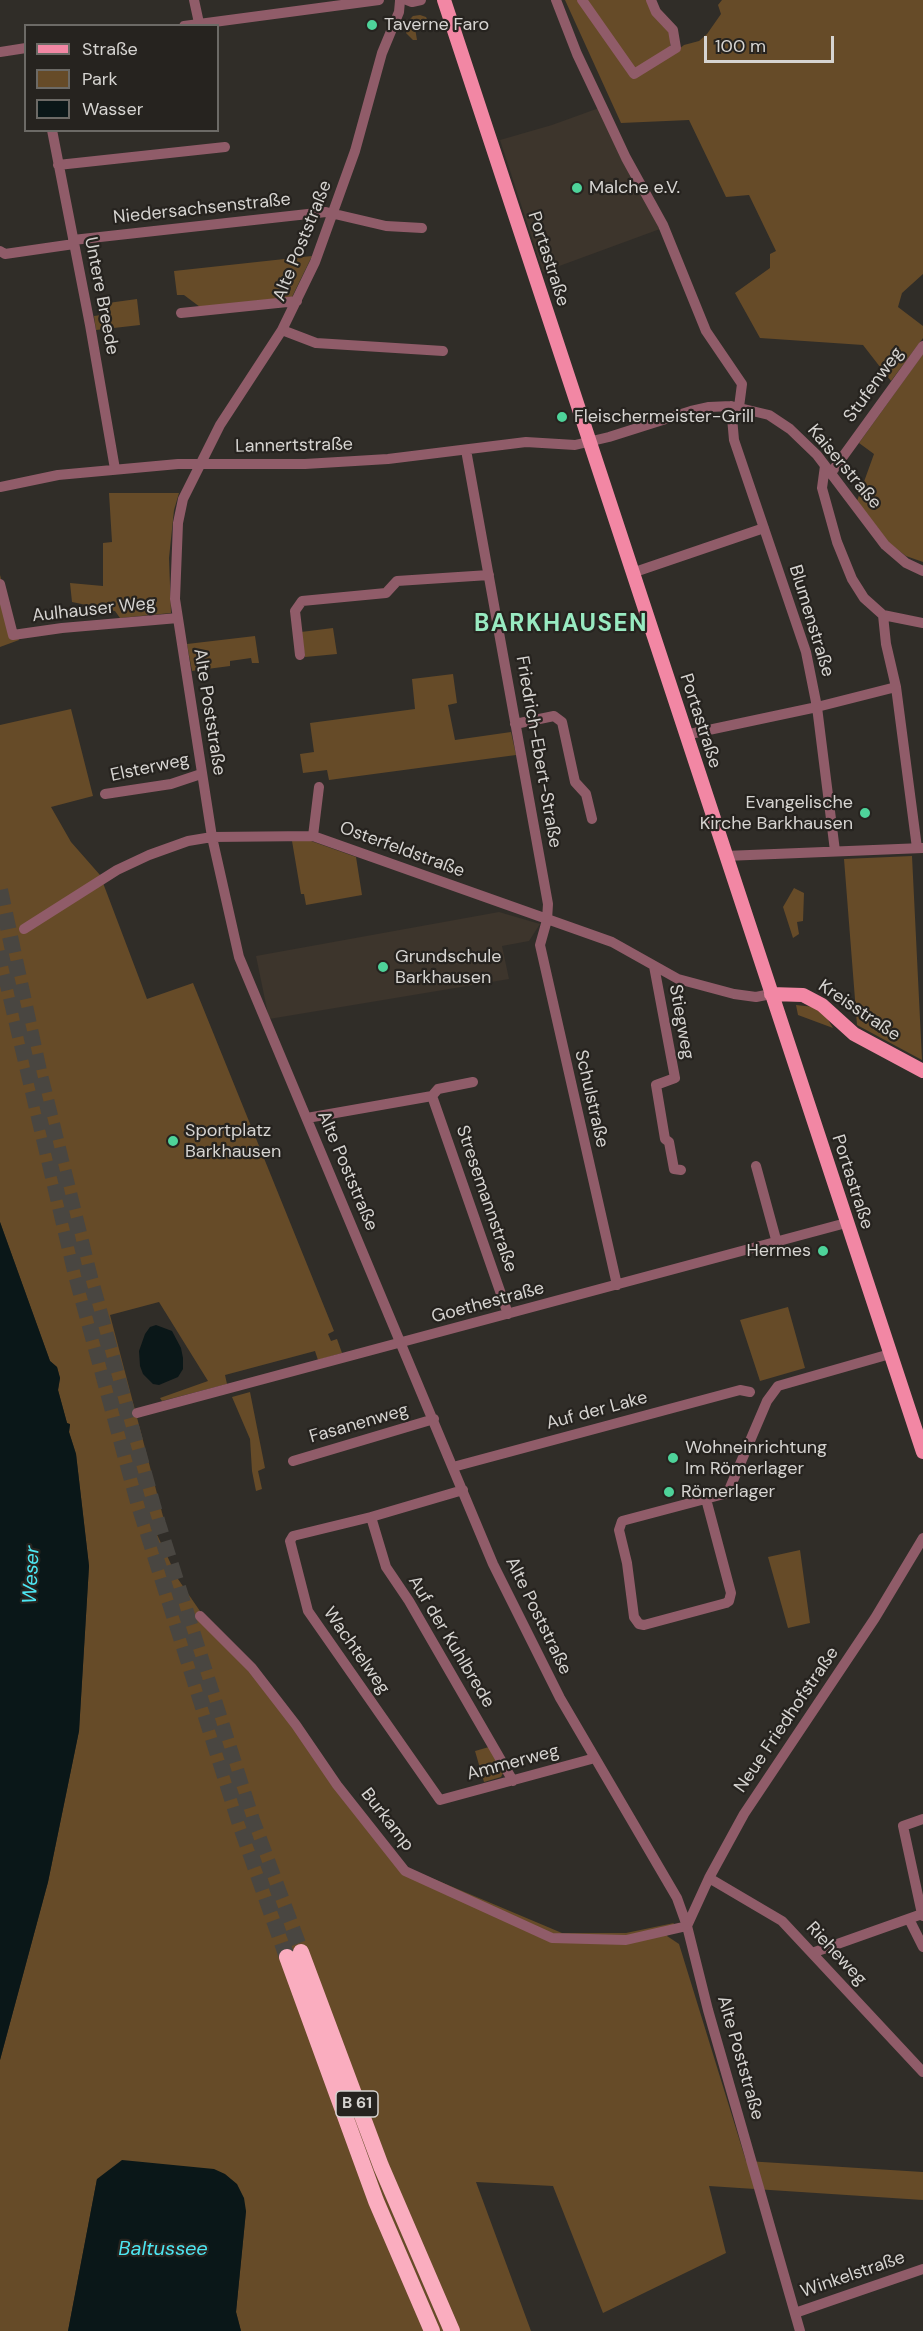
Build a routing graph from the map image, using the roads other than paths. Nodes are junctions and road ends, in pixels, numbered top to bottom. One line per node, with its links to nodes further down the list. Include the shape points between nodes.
1 (194, 0): 10 (street)
2 (379, 0): 10 (street)
3 (396, 0): 4 (street)
4 (403, 0): 5 (street); 17 (street, Alte Poststraße, via 382,53)
5 (421, 0)
6 (444, 0): 27 (main road, Portastraße)
7 (556, 0): 26 (street, Blumenstraße, via 613,130 663,225 706,331 741,384)
8 (582, 0): 9 (street, via 634,74 676,48 673,30 656,12)
9 (651, 0)
10 (200, 23): 11 (street)
11 (195, 24)
12 (24, 48): 13 (street)
13 (0, 52)
14 (52, 132): 16 (street, Untere Breede)
15 (225, 147): 16 (street)
16 (58, 165): 19 (street, Untere Breede)
17 (334, 212): 18 (street, via 386,226); 19 (street, Niedersachsenstraße); 21 (street, Alte Poststraße)
18 (422, 228)
19 (74, 242): 20 (street, Niedersachsenstraße, via 5,254); 30 (street, Untere Breede)
20 (0, 251)
21 (297, 301): 22 (street); 23 (street, Alte Poststraße)
22 (181, 314)
23 (282, 330): 25 (street, via 316,343); 29 (street, Alte Poststraße)
24 (923, 346): 31 (street, Stufenweg)
25 (443, 351)
26 (735, 406): 27 (street, Kaiserstraße, via 691,411); 31 (street, Kaiserstraße, via 780,422); 33 (street, Blumenstraße, via 734,440)
27 (588, 442): 28 (street, Lannertstraße, via 526,442); 35 (main road, Portastraße)
28 (466, 450): 29 (street, Lannertstraße, via 305,464); 36 (street, Friedrich-Ebert-Straße)
29 (200, 463): 30 (street, Lannertstraße); 39 (street, Alte Poststraße, via 183,499 178,523 174,578)
30 (115, 469): 32 (street, Lannertstraße)
31 (828, 470): 34 (street, Kaiserstraße, via 885,545 906,563); 38 (street, via 822,488 837,542 858,589)
32 (0, 487)
33 (764, 528): 35 (street); 43 (street, Blumenstraße, via 806,652)
34 (923, 570)
35 (632, 573): 45 (main road, Portastraße)
36 (489, 575): 41 (street, via 397,581 386,593 302,601 295,611); 44 (street, Friedrich-Ebert-Straße)
37 (0, 584): 39 (street, Aulhauser Weg, via 13,635)
38 (883, 615): 40 (street); 42 (street)
39 (178, 618): 46 (street, Alte Poststraße)
40 (923, 623)
41 (300, 655)
42 (896, 687): 43 (street); 52 (street)
43 (817, 707): 45 (street); 53 (street, Blumenstraße)
44 (515, 724): 49 (street, via 554,716 562,722 575,782 586,794); 55 (street, Friedrich-Ebert-Straße)
45 (686, 735): 54 (main road, Portastraße)
46 (201, 774): 48 (street, Elsterweg, via 171,784); 51 (street, Alte Poststraße)
47 (319, 787): 50 (street)
48 (105, 794)
49 (592, 819)
50 (313, 836): 51 (street, Osterfeldstraße); 55 (street, Osterfeldstraße)
51 (212, 837): 56 (street, Osterfeldstraße, via 188,841 117,870); 62 (street, Alte Poststraße, via 239,957)
52 (920, 848): 53 (street)
53 (835, 851): 54 (street)
54 (725, 856): 58 (main road, Portastraße)
55 (548, 920): 57 (street, Osterfeldstraße, via 612,942); 67 (street, Schulstraße, via 540,945)
56 (24, 929)
57 (654, 966): 58 (street, Osterfeldstraße, via 678,979 734,994); 64 (street, Stiegweg, via 675,1078 656,1085 665,1139 674,1169)
58 (771, 994): 59 (main road, Kreisstraße, via 803,995 822,1005 854,1034); 65 (main road, Portastraße)
59 (923, 1071)
60 (473, 1082): 61 (street, via 438,1089)
61 (432, 1096): 62 (street); 68 (street, Stresemannstraße)
62 (307, 1118): 69 (street, Alte Poststraße)
63 (756, 1166): 66 (street)
64 (681, 1170)
65 (846, 1223): 66 (street, Goethestraße); 70 (main road, Portastraße)
66 (777, 1243): 67 (street, Goethestraße)
67 (617, 1285): 68 (street, Goethestraße)
68 (508, 1314): 69 (street, Goethestraße)
69 (401, 1343): 72 (street, Goethestraße); 73 (street, Alte Poststraße)
70 (890, 1354): 74 (main road, Portastraße); 78 (street, via 778,1386 767,1401 729,1491)
71 (750, 1392): 76 (street, Auf der Lake, via 740,1390)
72 (137, 1413)
73 (434, 1419): 75 (street, Fasanenweg); 76 (street, Alte Poststraße)
74 (923, 1452)
75 (293, 1461)
76 (453, 1467): 77 (street, Alte Poststraße)
77 (463, 1490): 79 (street, Wachtelweg); 82 (street, Alte Poststraße, via 531,1642)
78 (706, 1499): 78 (street, via 619,1525 634,1617 639,1624 729,1600 731,1593)
79 (371, 1517): 83 (street, Auf der Kuhlbrede, via 386,1567); 84 (street, Wachtelweg, via 293,1536 290,1541 308,1611)
80 (923, 1538): 86 (street, Neue Friedhofstraße, via 744,1814)
81 (200, 1616): 89 (street, Burkamp, via 252,1668 405,1871 552,1938 626,1940)
82 (595, 1758): 83 (street, Ammerweg); 89 (street, Alte Poststraße, via 677,1898)
83 (513, 1781): 84 (street, Ammerweg)
84 (440, 1800)
85 (923, 1819): 87 (street, via 903,1826)
86 (709, 1878): 89 (street, Neue Friedhofstraße); 91 (street, Rieheweg, via 782,1921)
87 (922, 1915): 88 (street)
88 (909, 1919): 90 (street); 91 (street)
89 (687, 1926): 94 (street, Alte Poststraße)
90 (923, 1947)
91 (812, 1953): 92 (street, Rieheweg)
92 (923, 2072)
93 (923, 2269): 94 (street, Winkelstraße)
94 (795, 2313): 99 (street, Alte Poststraße)
95 (424, 2314): 96 (highway); 97 (highway, B 61); 98 (highway, B 61, via 376,2201 294,1954)
96 (427, 2331)
97 (432, 2331)
98 (452, 2331)
99 (800, 2331)

